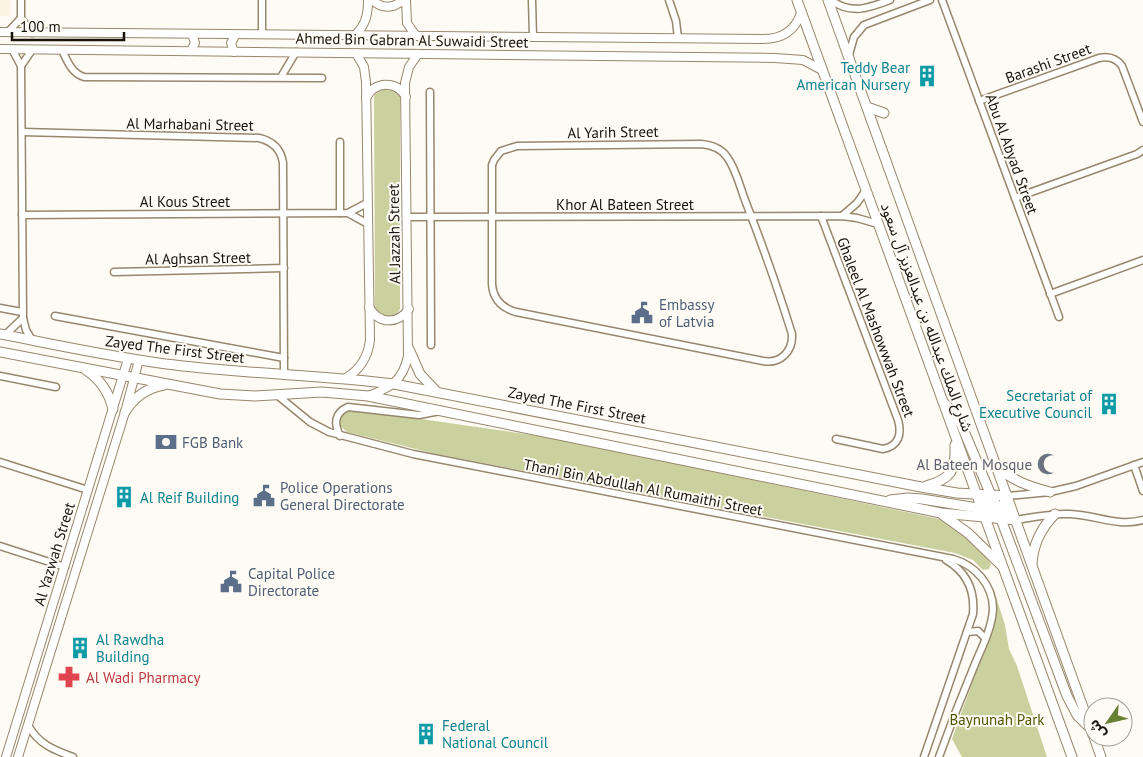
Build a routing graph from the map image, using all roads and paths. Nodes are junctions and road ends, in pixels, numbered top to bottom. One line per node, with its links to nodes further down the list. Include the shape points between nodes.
1 (21, 0): 15 (street)
2 (262, 0): 21 (street)
3 (368, 0): 22 (street, via 366,19)
4 (372, 0): 5 (street, via 388,7)
5 (405, 0): 23 (street, via 407,23)
6 (532, 0): 24 (street)
7 (669, 0): 25 (street)
8 (797, 0): 14 (main road, شارع الملك عبدالله بن عبدالعزيز آل سعود)
9 (829, 0): 13 (street, via 851,9); 35 (main road, شارع الملك عبدالله بن عبدالعزيز آل سعود)
10 (890, 0): 13 (street)
11 (930, 0): 16 (street)
12 (942, 0): 43 (street, Abu Al Abyad Street)
13 (872, 6): 16 (street)
14 (801, 13): 25 (street, Ahmed Bin Gabran Al Suwaidi Street, via 793,28 773,39); 37 (main road, شارع الملك عبدالله بن عبدالعزيز آل سعود)
15 (21, 18): 17 (street); 18 (street)
16 (874, 20): 35 (street, via 856,34)
17 (4, 32): 18 (street, Ahmed Bin Gabran Al Suwaidi Street)
18 (32, 33): 19 (street, Ahmed Bin Gabran Al Suwaidi Street)
19 (192, 34): 20 (street, Ahmed Bin Gabran Al Suwaidi Street); 30 (street, via 195,43)
20 (236, 34): 21 (street, Ahmed Bin Gabran Al Suwaidi Street); 31 (street, via 231,42)
21 (262, 34): 22 (street, Ahmed Bin Gabran Al Suwaidi Street)
22 (355, 35): 23 (street, Ahmed Bin Gabran Al Suwaidi Street)
23 (416, 36): 24 (street, Ahmed Bin Gabran Al Suwaidi Street)
24 (533, 37): 25 (street, Ahmed Bin Gabran Al Suwaidi Street)
25 (678, 38)
26 (0, 49): 27 (street, Ahmed Bin Gabran Al Suwaidi Street)
27 (12, 49): 28 (street, Ahmed Bin Gabran Al Suwaidi Street); 36 (street)
28 (32, 50): 29 (street, Ahmed Bin Gabran Al Suwaidi Street); 36 (street)
29 (62, 50): 30 (street, Ahmed Bin Gabran Al Suwaidi Street); 38 (street, via 77,75 84,77)
30 (191, 51): 31 (street, Ahmed Bin Gabran Al Suwaidi Street)
31 (234, 52): 32 (street, Ahmed Bin Gabran Al Suwaidi Street)
32 (296, 52): 33 (street, Ahmed Bin Gabran Al Suwaidi Street); 38 (street)
33 (356, 53): 34 (street, Ahmed Bin Gabran Al Suwaidi Street); 42 (street, Al Jazzah Street, via 365,72)
34 (418, 54): 37 (street, Ahmed Bin Gabran Al Suwaidi Street, via 775,58 803,60); 41 (street, Al Jazzah Street, via 407,72)
35 (848, 56): 44 (main road, شارع الملك عبدالله بن عبدالعزيز آل سعود)
36 (21, 66): 47 (street)
37 (822, 70): 50 (main road, شارع الملك عبدالله بن عبدالعزيز آل سعود)
38 (281, 78): 39 (street)
39 (322, 78)
40 (430, 92): 58 (street)
41 (406, 97): 42 (street, via 400,89 388,84 375,88); 57 (street, Al Jazzah Street)
42 (366, 98): 52 (street, Al Jazzah Street)
43 (979, 101): 46 (street, Barashi Street, via 1108,57 1122,66); 51 (street, Abu Al Abyad Street)
44 (867, 107): 45 (main road); 104 (main road, شارع الملك عبدالله بن عبدالعزيز آل سعود)
45 (884, 113)
46 (1143, 122)
47 (22, 132): 53 (street, Al Marhabani Street, via 264,139 274,145 282,158); 56 (street)
48 (340, 142): 54 (street)
49 (1143, 150): 51 (street)
50 (866, 190): 62 (street); 64 (main road, شارع الملك عبدالله بن عبدالعزيز آل سعود)
51 (1015, 198): 68 (street, Abu Al Abyad Street)
52 (367, 203): 55 (street, Al Kous Street); 63 (street, Al Jazzah Street)
53 (283, 213): 54 (street, Al Kous Street); 56 (street, Al Kous Street); 66 (street, Al Marhabani Street)
54 (340, 213): 55 (street, Al Kous Street)
55 (348, 213): 63 (street, Al Kous Street)
56 (22, 214): 72 (street)
57 (407, 216): 58 (street, Khor Al Bateen Street); 71 (street, Al Jazzah Street)
58 (431, 216): 59 (street, Khor Al Bateen Street); 77 (street)
59 (493, 216): 60 (street, Khor Al Bateen Street); 60 (street, Al Yarih Street, via 492,165 506,148 701,144 716,147 727,156); 60 (street, Al Yarih Street, via 492,289 506,309 772,362 788,352 792,334)
60 (751, 216): 61 (street, Khor Al Bateen Street)
61 (821, 216): 62 (street, Khor Al Bateen Street); 101 (street, Ghaleel Al Mashowwah Street, via 900,432 896,443 883,449)
62 (842, 216): 64 (street, Khor Al Bateen Street)
63 (368, 224): 70 (street, Al Jazzah Street)
64 (878, 224): 95 (main road, شارع الملك عبدالله بن عبدالعزيز آل سعود)
65 (1143, 260): 68 (street)
66 (284, 268): 67 (street, Al Aghsan Street); 80 (street, Al Marhabani Street)
67 (114, 272)
68 (1050, 294): 74 (street, Abu Al Abyad Street)
69 (0, 308): 72 (street)
70 (369, 308): 71 (street, via 386,321 399,318); 88 (street, Al Jazzah Street, via 367,354 360,366)
71 (408, 309): 78 (street, Al Jazzah Street)
72 (23, 315): 75 (street); 76 (street)
73 (55, 316): 80 (street)
74 (1059, 317)
75 (2, 334): 76 (main road, Zayed The First Street)
76 (32, 340): 81 (main road, Zayed The First Street)
77 (431, 345)
78 (409, 349): 90 (street, Al Jazzah Street, via 405,368); 92 (main road, via 420,374)
79 (0, 352): 83 (main road, Zayed The First Street)
80 (284, 358): 84 (street, Al Marhabani Street)
81 (128, 359): 82 (main road, Zayed The First Street); 86 (street, Al Yazwah Street)
82 (139, 360): 84 (main road, Zayed The First Street); 87 (street, Al Yazwah Street)
83 (82, 368): 86 (main road, Zayed The First Street); 96 (main road, via 102,384)
84 (284, 374): 88 (main road, Zayed The First Street)
85 (0, 376): 91 (street)
86 (123, 376): 87 (main road, Zayed The First Street); 96 (street, Al Yazwah Street)
87 (134, 378): 89 (main road, Zayed The First Street); 98 (street, Al Yazwah Street)
88 (346, 378): 90 (main road, Zayed The First Street)
89 (170, 384): 93 (main road, Zayed The First Street, via 220,394); 98 (main road, via 143,393)
90 (394, 384): 92 (main road, Zayed The First Street); 94 (street)
91 (56, 387)
92 (436, 391): 106 (main road, Zayed The First Street)
93 (277, 395): 94 (main road, Zayed The First Street, via 322,392); 100 (street, Thani Bin Abdullah Al Rumaithi Street, via 310,422)
94 (368, 396): 97 (main road, Zayed The First Street)
95 (943, 402): 99 (main road, شارع الملك عبدالله بن عبدالعزيز آل سعود); 111 (main road, via 961,424)
96 (113, 409): 107 (street, Al Yazwah Street)
97 (441, 411): 100 (street, via 418,415 348,408 336,420); 113 (main road, Zayed The First Street)
98 (125, 412): 130 (street, Al Yazwah Street)
99 (955, 434): 106 (main road, via 956,461 952,471 942,481); 110 (main road, شارع الملك عبدالله بن عبدالعزيز آل سعود)
100 (340, 436): 122 (street, Thani Bin Abdullah Al Rumaithi Street, via 413,454)
101 (836, 439)
102 (0, 462): 107 (street)
103 (1143, 462): 105 (street, Zayed The First Street)
104 (996, 464): 109 (main road, via 1015,480); 112 (main road, شارع الملك عبدالله بن عبدالعزيز آل سعود)
105 (1134, 466): 108 (street); 109 (street, Zayed The First Street, via 1088,483)
106 (921, 487): 110 (main road, Zayed The First Street)
107 (88, 490): 123 (street, Al Yazwah Street)
108 (1143, 491)
109 (1050, 492): 112 (street, Zayed The First Street)
110 (976, 494): 111 (main road, Zayed The First Street); 114 (main road); 116 (main road, شارع الملك عبدالله بن عبدالعزيز آل سعود)
111 (991, 495): 112 (main road, Zayed The First Street); 114 (main road)
112 (1008, 496): 114 (main road); 119 (main road, شارع الملك عبدالله بن عبدالعزيز آل سعود)
113 (885, 501): 115 (main road, Zayed The First Street); 116 (main road, via 922,499)
114 (997, 509): 116 (main road); 118 (main road); 119 (main road)
115 (940, 513): 116 (main road, Zayed The First Street); 125 (main road, via 968,533)
116 (983, 513): 118 (main road, Zayed The First Street); 125 (main road, شارع الملك عبدالله بن عبدالعزيز آل سعود)
117 (1055, 514): 119 (street, Zayed The First Street); 120 (street, Zayed The First Street, via 1115,522); 124 (main road, via 1037,539)
118 (1001, 519): 119 (main road, Zayed The First Street); 129 (main road, via 1067,696)
119 (1016, 520): 124 (main road, شارع الملك عبدالله بن عبدالعزيز آل سعود)
120 (1143, 520)
121 (0, 546): 123 (street)
122 (943, 558): 126 (street, Thani Bin Abdullah Al Rumaithi Street, via 960,570 972,588 973,614); 127 (street, Thani Bin Abdullah Al Rumaithi Street, via 965,564 986,584 992,609)
123 (64, 567): 131 (street, Al Yazwah Street)
124 (1032, 567): 128 (main road, شارع الملك عبدالله بن عبدالعزيز آل سعود)
125 (1005, 570): 136 (main road, شارع الملك عبدالله بن عبدالعزيز آل سعود)
126 (967, 632): 127 (street, via 978,631); 134 (street, Thani Bin Abdullah Al Rumaithi Street)
127 (985, 638): 135 (street, Thani Bin Abdullah Al Rumaithi Street)
128 (1083, 708)
129 (1083, 722)
130 (28, 725): 132 (street, Al Yazwah Street); 133 (street, via 43,744)
131 (6, 757)
132 (18, 757)
133 (73, 757)
134 (924, 757)
135 (939, 757)
136 (1072, 757)

